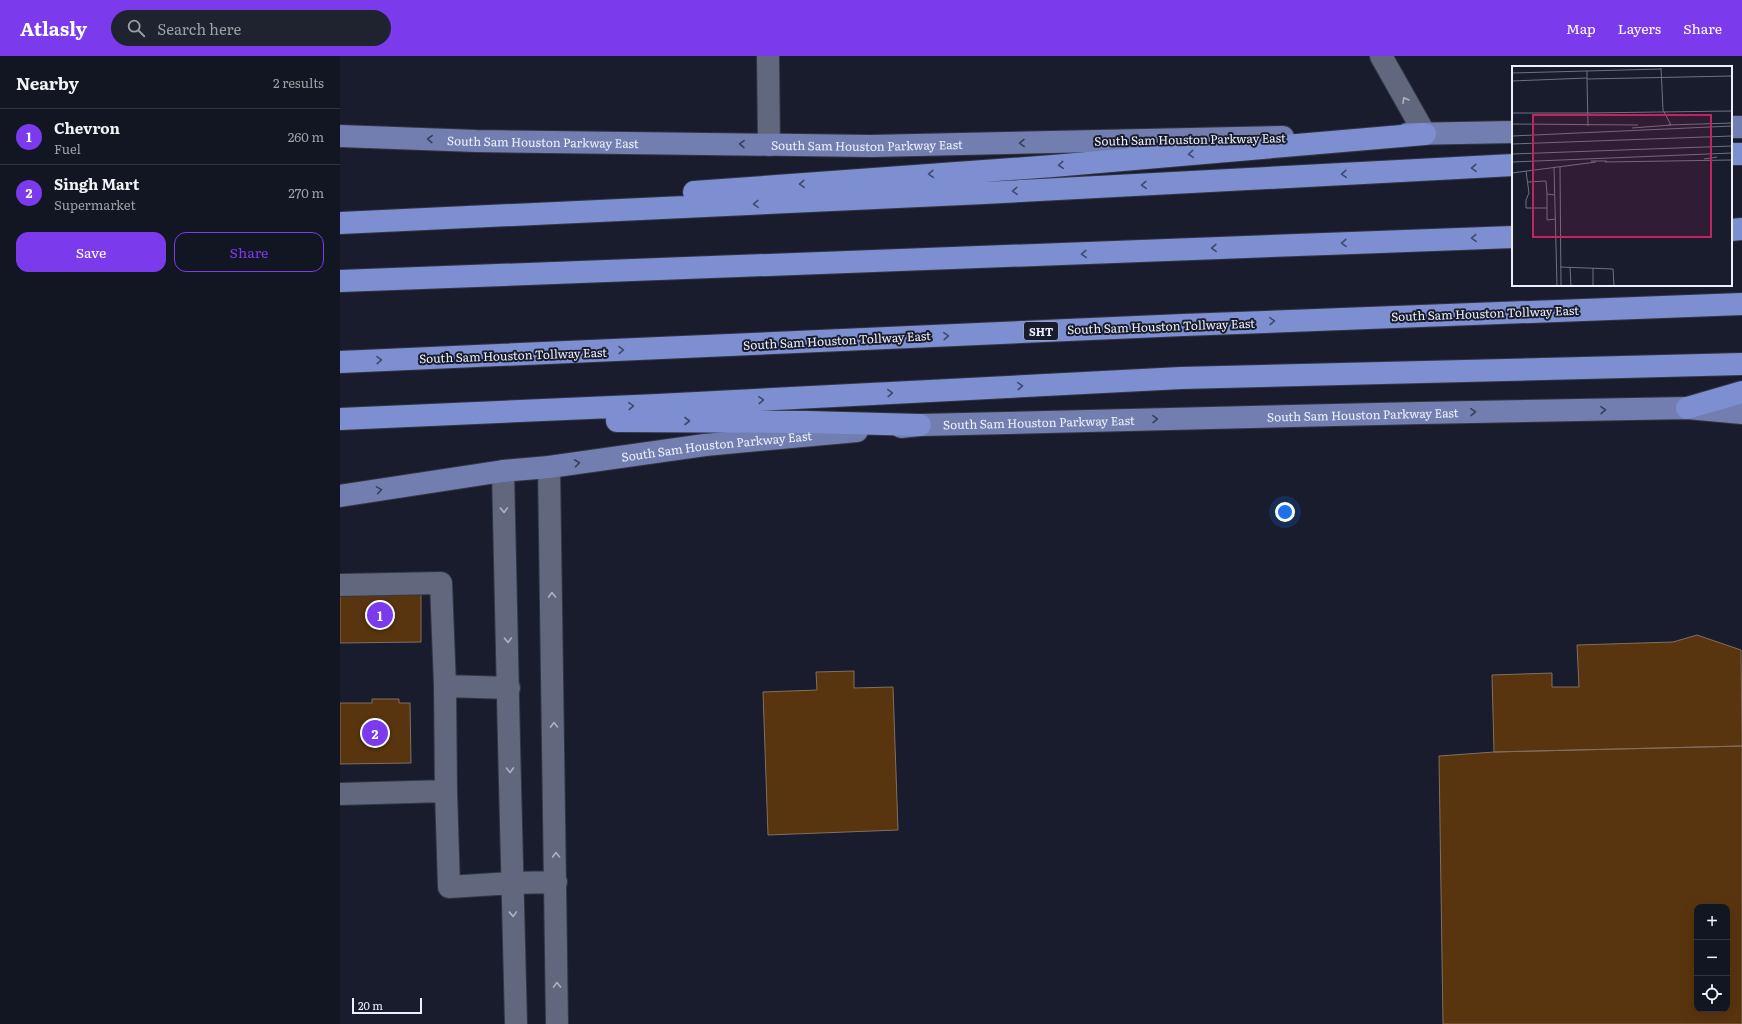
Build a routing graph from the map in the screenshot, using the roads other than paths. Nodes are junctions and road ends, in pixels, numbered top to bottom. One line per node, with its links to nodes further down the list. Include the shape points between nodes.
1 (768, 56): 6 (lane)
2 (1381, 56): 4 (lane, one-way to 2)
3 (1512, 132): 4 (main road, South Sam Houston Parkway East)
4 (1425, 134): 6 (main road, South Sam Houston Parkway East, one-way to 6, via 871,146); 8 (highway, one-way to 8, via 1053,166)
5 (340, 136): 6 (main road, South Sam Houston Parkway East, one-way to 5, via 476,141)
6 (769, 145)
7 (1512, 166): 9 (highway, one-way to 9)
8 (340, 218)
9 (340, 223)
10 (1742, 229): 11 (highway)
11 (1732, 230)
12 (1512, 237): 13 (highway, one-way to 13)
13 (340, 281)
14 (1742, 304): 15 (highway, South Sam Houston Tollway East / SHT, one-way to 14, via 1183,325)
15 (340, 362)
16 (1742, 364): 20 (highway, one-way to 16, via 1181,378)
17 (1742, 392): 18 (highway)
18 (1687, 408): 19 (main road, South Sam Houston Parkway East); 21 (main road, South Sam Houston Parkway East, one-way to 18)
19 (1742, 413)
20 (340, 421): 21 (highway, one-way to 21, via 807,422)
21 (920, 425): 22 (main road, South Sam Houston Parkway East, one-way to 21, via 704,445)
22 (549, 467): 23 (main road, South Sam Houston Parkway East); 30 (lane, one-way to 22)
23 (503, 471): 24 (main road, South Sam Houston Parkway East, one-way to 23); 27 (lane, one-way to 27)
24 (340, 496)
25 (340, 585): 26 (lane, via 442,583)
26 (445, 686): 27 (lane); 28 (lane)
27 (509, 688): 31 (lane, one-way to 31)
28 (446, 791): 29 (lane); 31 (lane, via 448,887)
29 (340, 794)
30 (556, 882): 31 (lane); 33 (lane, one-way to 30)
31 (512, 883): 32 (lane, one-way to 32)
32 (516, 1024)
33 (557, 1024)

